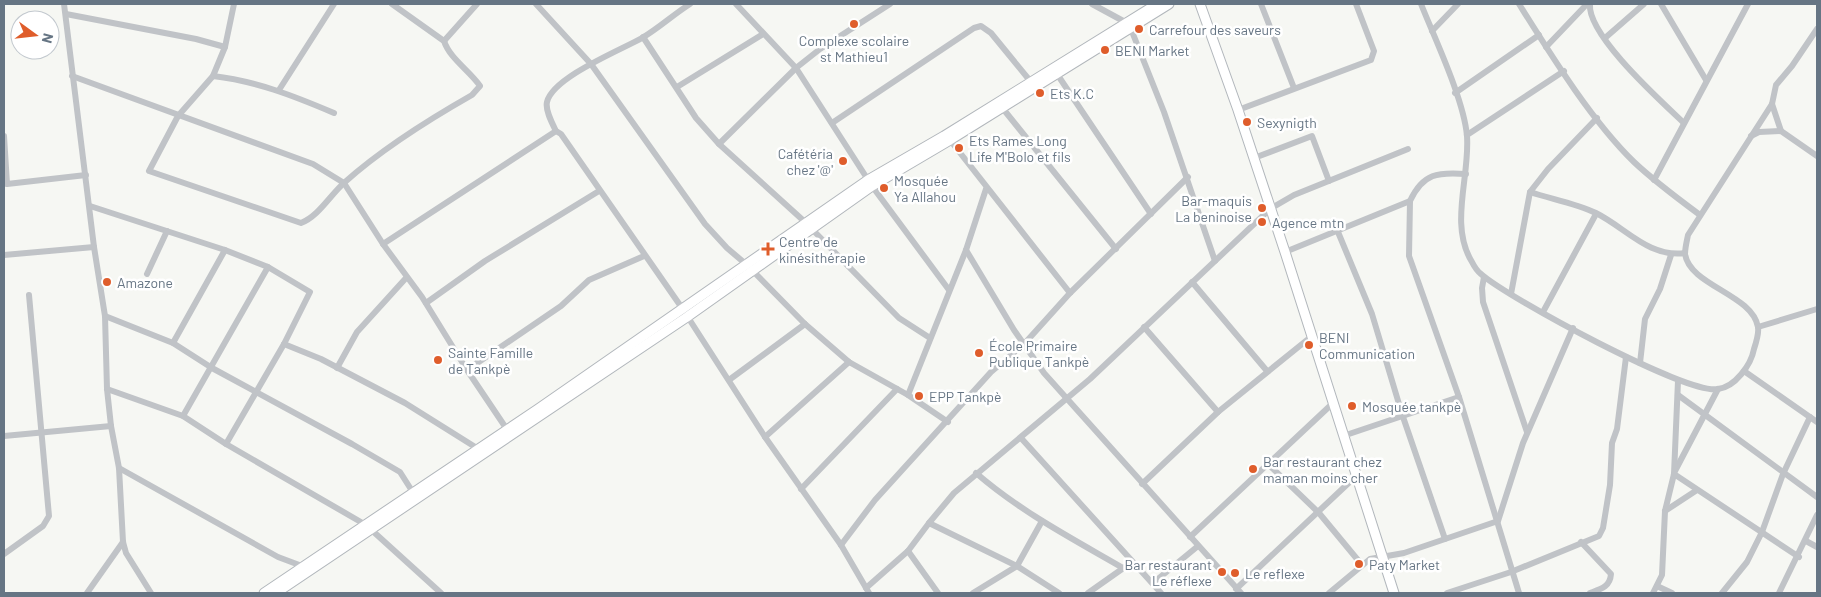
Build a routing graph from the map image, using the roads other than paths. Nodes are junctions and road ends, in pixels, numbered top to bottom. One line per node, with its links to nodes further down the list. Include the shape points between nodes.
1 (64, 4): 23 (street)
2 (234, 4): 32 (street)
3 (334, 4): 44 (street)
4 (392, 4): 31 (street)
5 (477, 4): 31 (street)
6 (536, 4): 34 (street)
7 (690, 4): 29 (street)
8 (736, 4): 27 (street)
9 (888, 4): 35 (street)
10 (1092, 4): 24 (street)
11 (1157, 4): 24 (main road)
12 (1170, 4): 24 (main road)
13 (1200, 4): 48 (main road)
14 (1261, 4): 43 (street)
15 (1356, 4): 43 (street, via 1374,51 1371,60)
16 (1421, 4): 26 (street)
17 (1458, 4): 26 (street)
18 (1519, 4): 28 (street)
19 (1589, 4): 30 (street); 33 (street)
20 (1644, 4): 30 (street)
21 (1661, 4): 40 (street)
22 (1748, 4): 40 (street)
23 (66, 14): 32 (street); 38 (street)
24 (1129, 26): 37 (main road); 41 (main road); 66 (street)
25 (1817, 28): 46 (street, via 1776,85)
26 (1432, 31): 45 (street)
27 (763, 34): 35 (street); 42 (street)
28 (1538, 35): 33 (street); 45 (street)
29 (643, 37): 34 (street); 42 (street)
30 (1605, 38): 53 (street, via 1632,72)
31 (444, 41): 69 (street, via 446,48 480,86 472,95 406,135)
32 (224, 47): 39 (street)
33 (1546, 47): 36 (street)
34 (591, 64): 55 (street, via 549,97 547,110); 95 (street, via 705,224)
35 (796, 68): 52 (street); 60 (street)
36 (1564, 70): 51 (street); 56 (street)
37 (1057, 74): 47 (main road); 77 (street)
38 (72, 76): 50 (street); 65 (street)
39 (213, 76): 44 (street); 50 (street)
40 (1706, 80): 53 (street)
41 (1031, 82): 47 (main road); 52 (street, via 991,33 981,26)
42 (676, 87): 60 (street, via 696,118)
43 (1294, 88): 48 (street)
44 (279, 90): 49 (street)
45 (1455, 93): 56 (street)
46 (1772, 104): 54 (street); 58 (street)
47 (1000, 105): 59 (main road); 70 (main road); 85 (street)
48 (1238, 110): 63 (main road)
49 (334, 113)
50 (178, 116): 69 (street, via 312,164); 69 (street, via 149,171 301,224 309,220)
51 (1597, 118): 67 (street, via 1609,135); 73 (street)
52 (832, 123): 70 (street)
53 (1684, 123): 67 (street)
54 (1781, 130): 58 (street); 62 (street)
55 (556, 131): 72 (street); 83 (street)
56 (1467, 135): 64 (street)
57 (4, 136): 65 (street, via 7,184)
58 (1751, 136): 79 (street)
59 (950, 140): 70 (main road); 71 (street)
60 (720, 144): 80 (street)
61 (1408, 149): 68 (street)
62 (1817, 156)
63 (1254, 158): 68 (street, via 1312,136); 76 (main road)
64 (1466, 174): 74 (street, via 1445,173 1428,177 1415,190); 97 (street, via 1461,213 1462,243)
65 (86, 175): 75 (street)
66 (1188, 177): 77 (street); 93 (street)
67 (1654, 180): 79 (street)
68 (1329, 181): 76 (street)
69 (344, 182): 83 (street)
70 (870, 183): 80 (main road); 100 (street)
71 (986, 189): 87 (street); 101 (street)
72 (599, 191): 92 (street); 104 (street, via 485,261)
73 (1530, 192): 78 (street); 102 (street)
74 (1410, 201): 82 (street); 135 (street, via 1409,256)
75 (90, 206): 81 (street); 84 (street)
76 (1270, 209): 88 (main road); 93 (street)
77 (1151, 214): 85 (street)
78 (1596, 214): 91 (street, via 1648,247); 107 (street)
79 (1700, 215): 89 (street, via 1688,235)
80 (808, 226): 95 (main road); 115 (street, via 899,318)
81 (167, 231): 86 (street); 96 (street)
82 (1338, 232): 88 (street); 139 (street, via 1372,314)
83 (383, 244): 98 (street)
84 (94, 247): 90 (street); 108 (street)
85 (1116, 249): 101 (street)
86 (225, 250): 94 (street); 116 (street)
87 (966, 250): 100 (street); 118 (street)
88 (1285, 252): 114 (main road)
89 (1685, 253): 91 (street); 112 (street, via 1688,262 1702,277 1746,306)
90 (4, 255)
91 (1671, 255): 121 (street, via 1660,289 1645,319)
92 (644, 256): 105 (street); 124 (street, via 589,280 561,306)
93 (1215, 261): 99 (street)
94 (268, 267): 117 (street, via 310,292); 122 (street)
95 (750, 267): 105 (main road); 109 (main road); 110 (street)
96 (147, 274)
97 (1484, 277): 102 (street); 148 (street, via 1482,302)
98 (406, 278): 104 (street); 123 (street, via 357,332)
99 (1192, 282): 111 (street); 125 (street)
100 (949, 290): 115 (street)
101 (1070, 293): 118 (street)
102 (1511, 294): 107 (street)
103 (29, 295): 147 (street)
104 (426, 303): 124 (street)
105 (682, 308): 109 (street); 146 (main road)
106 (1817, 309): 112 (street)
107 (1544, 312): 113 (street)
108 (105, 316): 116 (street); 129 (street)
109 (687, 317): 127 (street); 152 (main road)
110 (805, 324): 120 (street); 127 (street)
111 (1144, 327): 136 (street); 138 (street)
112 (1758, 327): 126 (street, via 1754,352)
113 (1573, 328): 119 (street); 148 (street)
114 (1312, 336): 125 (street); 137 (main road)
115 (930, 338): 133 (street)
116 (173, 342): 122 (street)
117 (284, 344): 123 (street); 132 (street)
118 (1024, 344): 136 (street); 143 (street, via 991,372)
119 (1626, 357): 121 (street); 179 (street, via 1603,528 1599,536)
120 (849, 362): 130 (street); 151 (street)
121 (1640, 363): 128 (street)
122 (212, 368): 132 (street); 141 (street)
123 (337, 368): 155 (street, via 426,414)
124 (467, 370): 146 (street)
125 (1267, 371): 138 (street)
126 (1744, 371): 131 (street); 142 (street)
127 (729, 380): 151 (street)
128 (1678, 381): 131 (street); 134 (street)
129 (107, 389): 141 (street); 145 (street)
130 (897, 389): 133 (street); 163 (street)
131 (1718, 390): 140 (street)
132 (256, 392): 154 (street); 165 (street, via 400,472)
133 (908, 395): 143 (street)
134 (1678, 395): 140 (street); 159 (street)
135 (1459, 397): 139 (street); 171 (street)
136 (1067, 398): 153 (street); 162 (street)
137 (1332, 404): 150 (main road); 156 (street)
138 (1218, 412): 162 (street)
139 (1402, 414): 150 (street); 176 (street)
140 (1706, 415): 159 (street); 160 (street)
141 (183, 416): 154 (street)
142 (1810, 416): 144 (street); 160 (street)
143 (948, 422): 180 (street, via 875,500)
144 (1817, 422)
145 (111, 426): 147 (street); 157 (street)
146 (508, 428): 152 (street); 155 (main road)
147 (43, 432): 149 (street); 184 (street, via 49,516 43,526)
148 (1527, 432): 171 (street)
149 (4, 436)
150 (1343, 436): 161 (main road)
151 (765, 437): 163 (street)
152 (509, 438): 155 (main road)
153 (1021, 438): 158 (street); 187 (street)
154 (226, 444): 173 (street)
155 (481, 451): 165 (main road)
156 (1268, 464): 168 (street); 175 (street)
157 (119, 468): 178 (street); 191 (street)
158 (976, 473): 170 (street); 172 (street, via 954,492)
159 (1674, 474): 164 (street); 167 (street)
160 (1782, 474): 166 (street); 174 (street)
161 (1355, 477): 168 (street); 186 (main road)
162 (1142, 484): 175 (street)
163 (801, 489): 180 (street)
164 (1697, 490): 167 (street); 174 (street)
165 (414, 495): 173 (main road)
166 (1817, 498)
167 (1665, 511): 194 (street, via 1662,575)
168 (1319, 512): 188 (street); 196 (street)
169 (1817, 515): 177 (street)
170 (1042, 521): 189 (street); 190 (street)
171 (1498, 521): 176 (street); 192 (street)
172 (929, 522): 183 (street); 189 (street)
173 (369, 527): 191 (main road); 201 (street)
174 (1762, 532): 185 (street); 214 (street, via 1747,562)
175 (1190, 537): 181 (street)
176 (1445, 539): 186 (street)
177 (1806, 541): 182 (street); 185 (street)
178 (123, 542): 197 (street); 198 (street)
179 (1581, 542): 192 (street); 211 (street, via 1611,574 1604,587)
180 (841, 545): 195 (street)
181 (1198, 546): 193 (street); 196 (street)
182 (1817, 547)
183 (908, 551): 195 (street); 202 (street)
184 (4, 554)
185 (1799, 557): 215 (street)
186 (1382, 558): 188 (street, via 1370,559); 208 (main road)
187 (1132, 562): 190 (street); 193 (street)
188 (1362, 565): 207 (street)
189 (1017, 566): 203 (street); 204 (street)
190 (1124, 568): 205 (street)
191 (304, 569): 199 (main road); 200 (main road)
192 (1512, 572): 209 (street); 210 (street)
193 (1153, 583): 206 (street)
194 (1657, 586): 212 (street); 213 (street)
195 (868, 591)
196 (1238, 591)
197 (87, 593)
198 (150, 593)
199 (264, 593)
200 (276, 593)
201 (442, 593)
202 (938, 593)
203 (973, 593)
204 (1059, 593)
205 (1088, 593)
206 (1161, 593)
207 (1329, 593)
208 (1394, 593)
209 (1447, 593)
210 (1519, 593)
211 (1590, 593)
212 (1653, 593)
213 (1672, 593)
214 (1722, 593)
215 (1779, 593)

